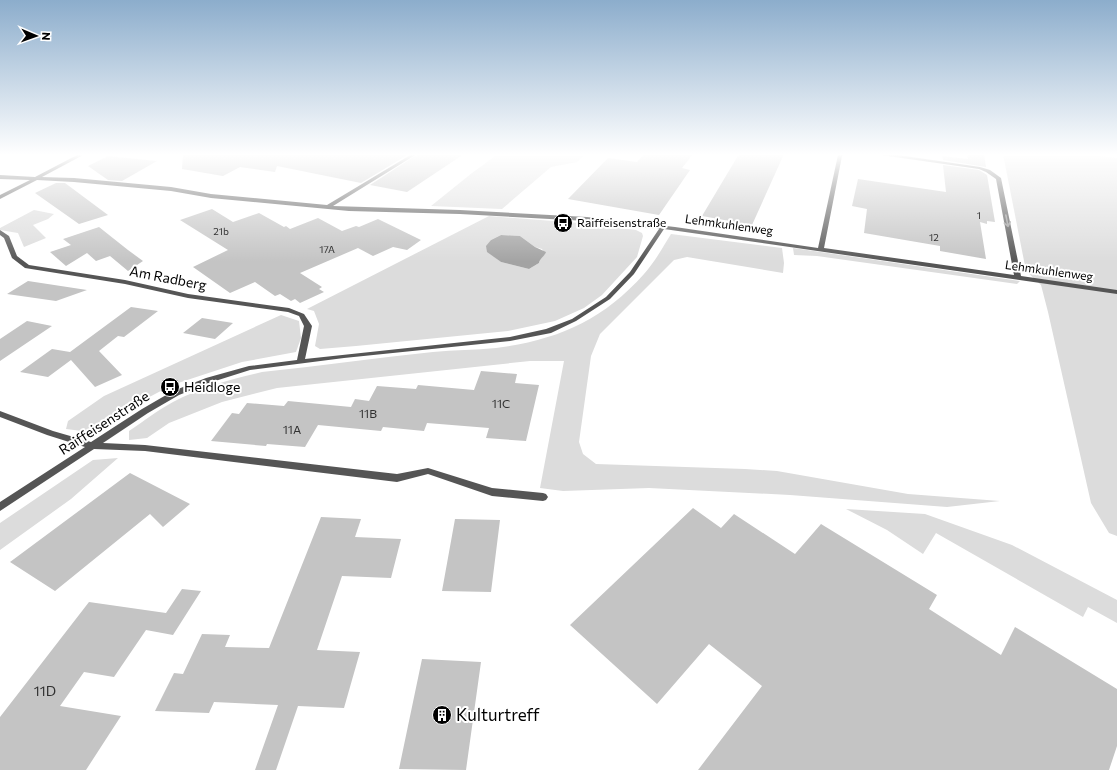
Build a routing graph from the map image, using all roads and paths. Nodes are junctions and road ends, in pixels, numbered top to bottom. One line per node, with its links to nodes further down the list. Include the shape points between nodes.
1 (15, 190): 6 (street)
2 (168, 190): 7 (street, Lehmkuhlenweg)
3 (356, 190): 7 (street)
4 (833, 190): 10 (street)
5 (1000, 190): 11 (street, one-way to 11)
6 (0, 198)
7 (329, 206): 8 (street, Lehmkuhlenweg, via 388,211 573,218)
8 (662, 228): 10 (street, Lehmkuhlenweg); 13 (street, Raiffeisenstraße, via 632,273 608,298 574,320 548,332 510,339)
9 (0, 232): 13 (street, Am Radberg, via 7,238 14,257 27,267 125,282 188,296 289,310 302,315 308,326)
10 (821, 250): 11 (street, Lehmkuhlenweg)
11 (1018, 277): 12 (street, Lehmkuhlenweg)
12 (1117, 292)
13 (301, 361): 15 (street, Raiffeisenstraße, via 248,368 209,380 170,396)
14 (0, 414): 15 (street)
15 (93, 446): 16 (street, via 145,448 397,478 428,472 492,492); 17 (street, Raiffeisenstraße)
16 (543, 497)
17 (0, 507)

